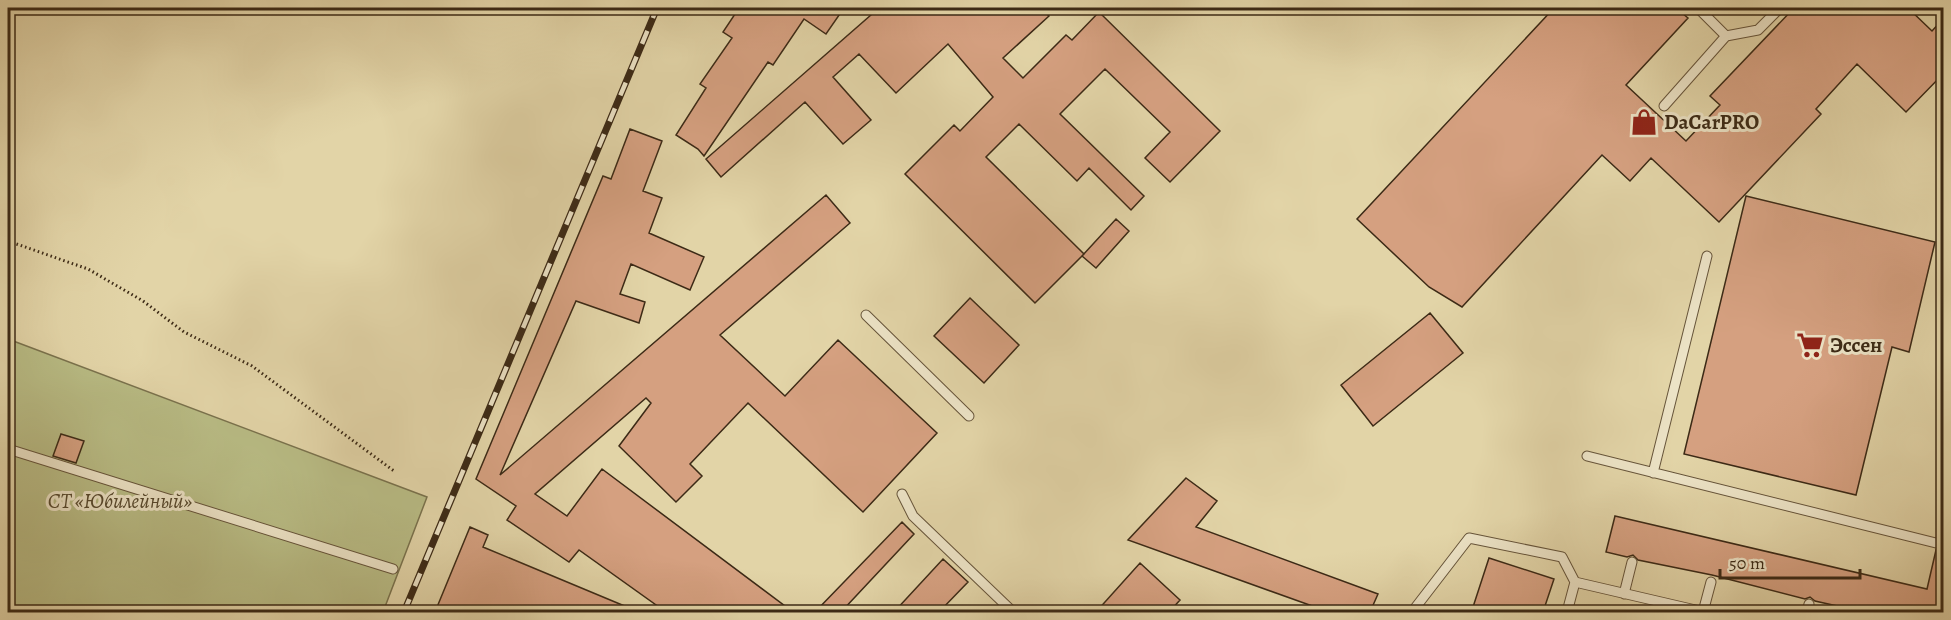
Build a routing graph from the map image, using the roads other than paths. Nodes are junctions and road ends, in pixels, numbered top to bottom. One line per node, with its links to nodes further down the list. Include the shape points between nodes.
1 (1698, 8): 3 (lane)
2 (1780, 8): 3 (lane, via 1758,30)
3 (1726, 36): 4 (lane)
4 (1664, 106)
5 (1707, 256): 10 (lane)
6 (867, 315): 7 (lane)
7 (969, 416)
8 (8, 449): 14 (lane)
9 (1587, 456): 10 (lane)
10 (1653, 473): 12 (lane)
11 (902, 494): 20 (lane, via 913,516)
12 (1943, 544)
13 (1632, 562): 17 (lane)
14 (393, 569)
15 (1575, 582): 17 (lane); 21 (lane, via 1562,557 1469,538); 22 (lane)
16 (1712, 582): 23 (lane)
17 (1624, 594): 23 (lane)
18 (8, 608): 19 (lane)
19 (20, 612)
20 (1013, 612)
21 (1412, 612)
22 (1567, 612)
23 (1703, 612)

